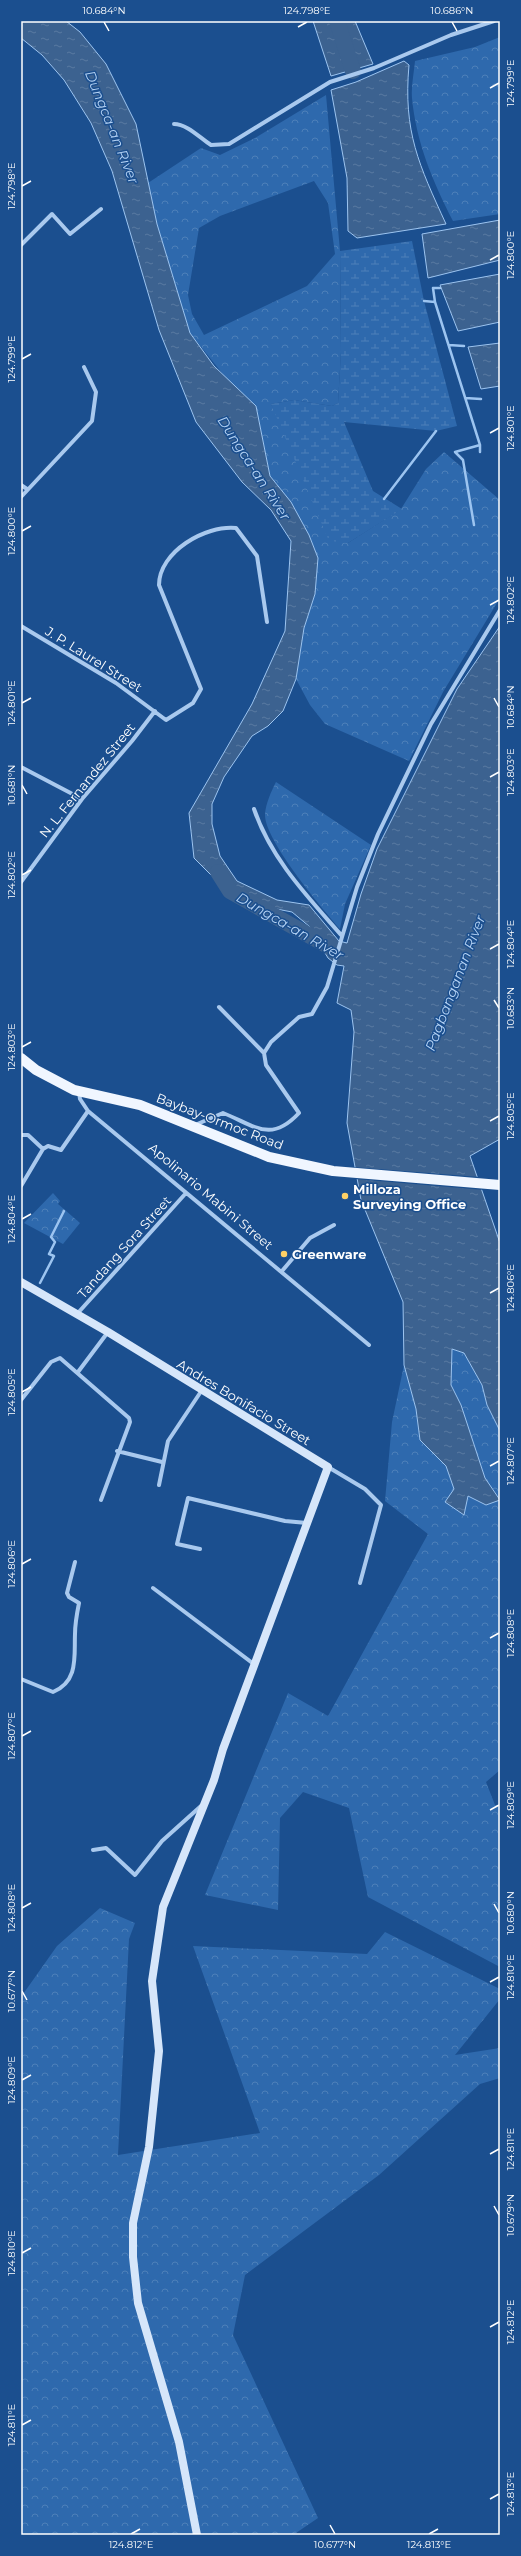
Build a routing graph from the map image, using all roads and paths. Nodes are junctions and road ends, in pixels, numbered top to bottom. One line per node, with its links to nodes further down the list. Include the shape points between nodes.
1 (494, 21): 2 (street, via 451,35 374,68 330,82 229,144 211,146 187,128)
2 (174, 124)
3 (101, 209): 4 (street, via 70,234 52,214)
4 (21, 245)
5 (84, 367): 7 (street, via 96,392 92,421)
6 (21, 485): 7 (street)
7 (27, 489): 8 (street)
8 (21, 497)
9 (500, 610): 17 (street, via 449,691 399,790 357,887)
10 (266, 622): 12 (street, J. P. Laurel Street, via 257,556 236,528 228,527 203,534 185,543 163,569 159,585 201,689 193,703 172,718 166,720)
11 (21, 626): 12 (street, J. P. Laurel Street, via 116,683)
12 (155, 711): 14 (street, N. L. Fernandez Street)
13 (21, 767): 14 (street)
14 (82, 799): 16 (street, N. L. Fernandez Street)
15 (254, 808): 17 (street, via 262,832 293,879)
16 (21, 882)
17 (342, 938): 19 (street, via 327,987 312,1014 298,1017 271,1042)
18 (219, 1007): 19 (street)
19 (264, 1053): 23 (street, via 266,1064 299,1113 290,1124 276,1129 259,1130 223,1113)
20 (21, 1058): 21 (main road, via 36,1070)
21 (77, 1091): 22 (street, Apolinario Mabini Street); 23 (main road, Baybay-Ormoc Road, via 140,1105)
22 (88, 1111): 25 (street, via 60,1150 48,1146); 28 (street, Apolinario Mabini Street)
23 (195, 1125): 26 (main road, Baybay-Ormoc Road, via 269,1157 333,1171)
24 (21, 1135): 25 (street, via 28,1135)
25 (43, 1149): 27 (street)
26 (500, 1185)
27 (21, 1186)
28 (186, 1193): 30 (street, Apolinario Mabini Street); 32 (street, Tandang Sora Street)
29 (334, 1225): 30 (street, via 310,1238)
30 (282, 1271): 34 (street, Apolinario Mabini Street)
31 (21, 1282): 32 (street, Andres Bonifacio Street)
32 (77, 1314): 33 (street, Andres Bonifacio Street)
33 (108, 1332): 35 (street); 36 (street, Andres Bonifacio Street)
34 (369, 1345)
35 (78, 1372): 37 (street, via 64,1360 54,1360); 38 (street, via 129,1418 130,1422)
36 (202, 1389): 39 (street, via 168,1441); 40 (street, Andres Bonifacio Street)
37 (21, 1400)
38 (117, 1451): 39 (street); 42 (street)
39 (162, 1462): 41 (street)
40 (328, 1467): 43 (street); 46 (street, Andres Bonifacio Street, via 365,1489 381,1505)
41 (159, 1485)
42 (101, 1500)
43 (308, 1523): 44 (street, via 286,1521 188,1498 177,1544); 48 (street)
44 (200, 1549)
45 (75, 1562): 49 (street, via 67,1593 79,1603 74,1636 76,1662 72,1674 53,1692)
46 (360, 1583)
47 (153, 1588): 48 (street)
48 (255, 1665): 50 (street)
49 (21, 1679)
50 (204, 1803): 51 (street, via 162,1841 135,1875 106,1848); 52 (street, via 163,1907 152,1981 158,2058 149,2147 133,2223 133,2257 138,2303 179,2442)
51 (93, 1850)
52 (198, 2535)

